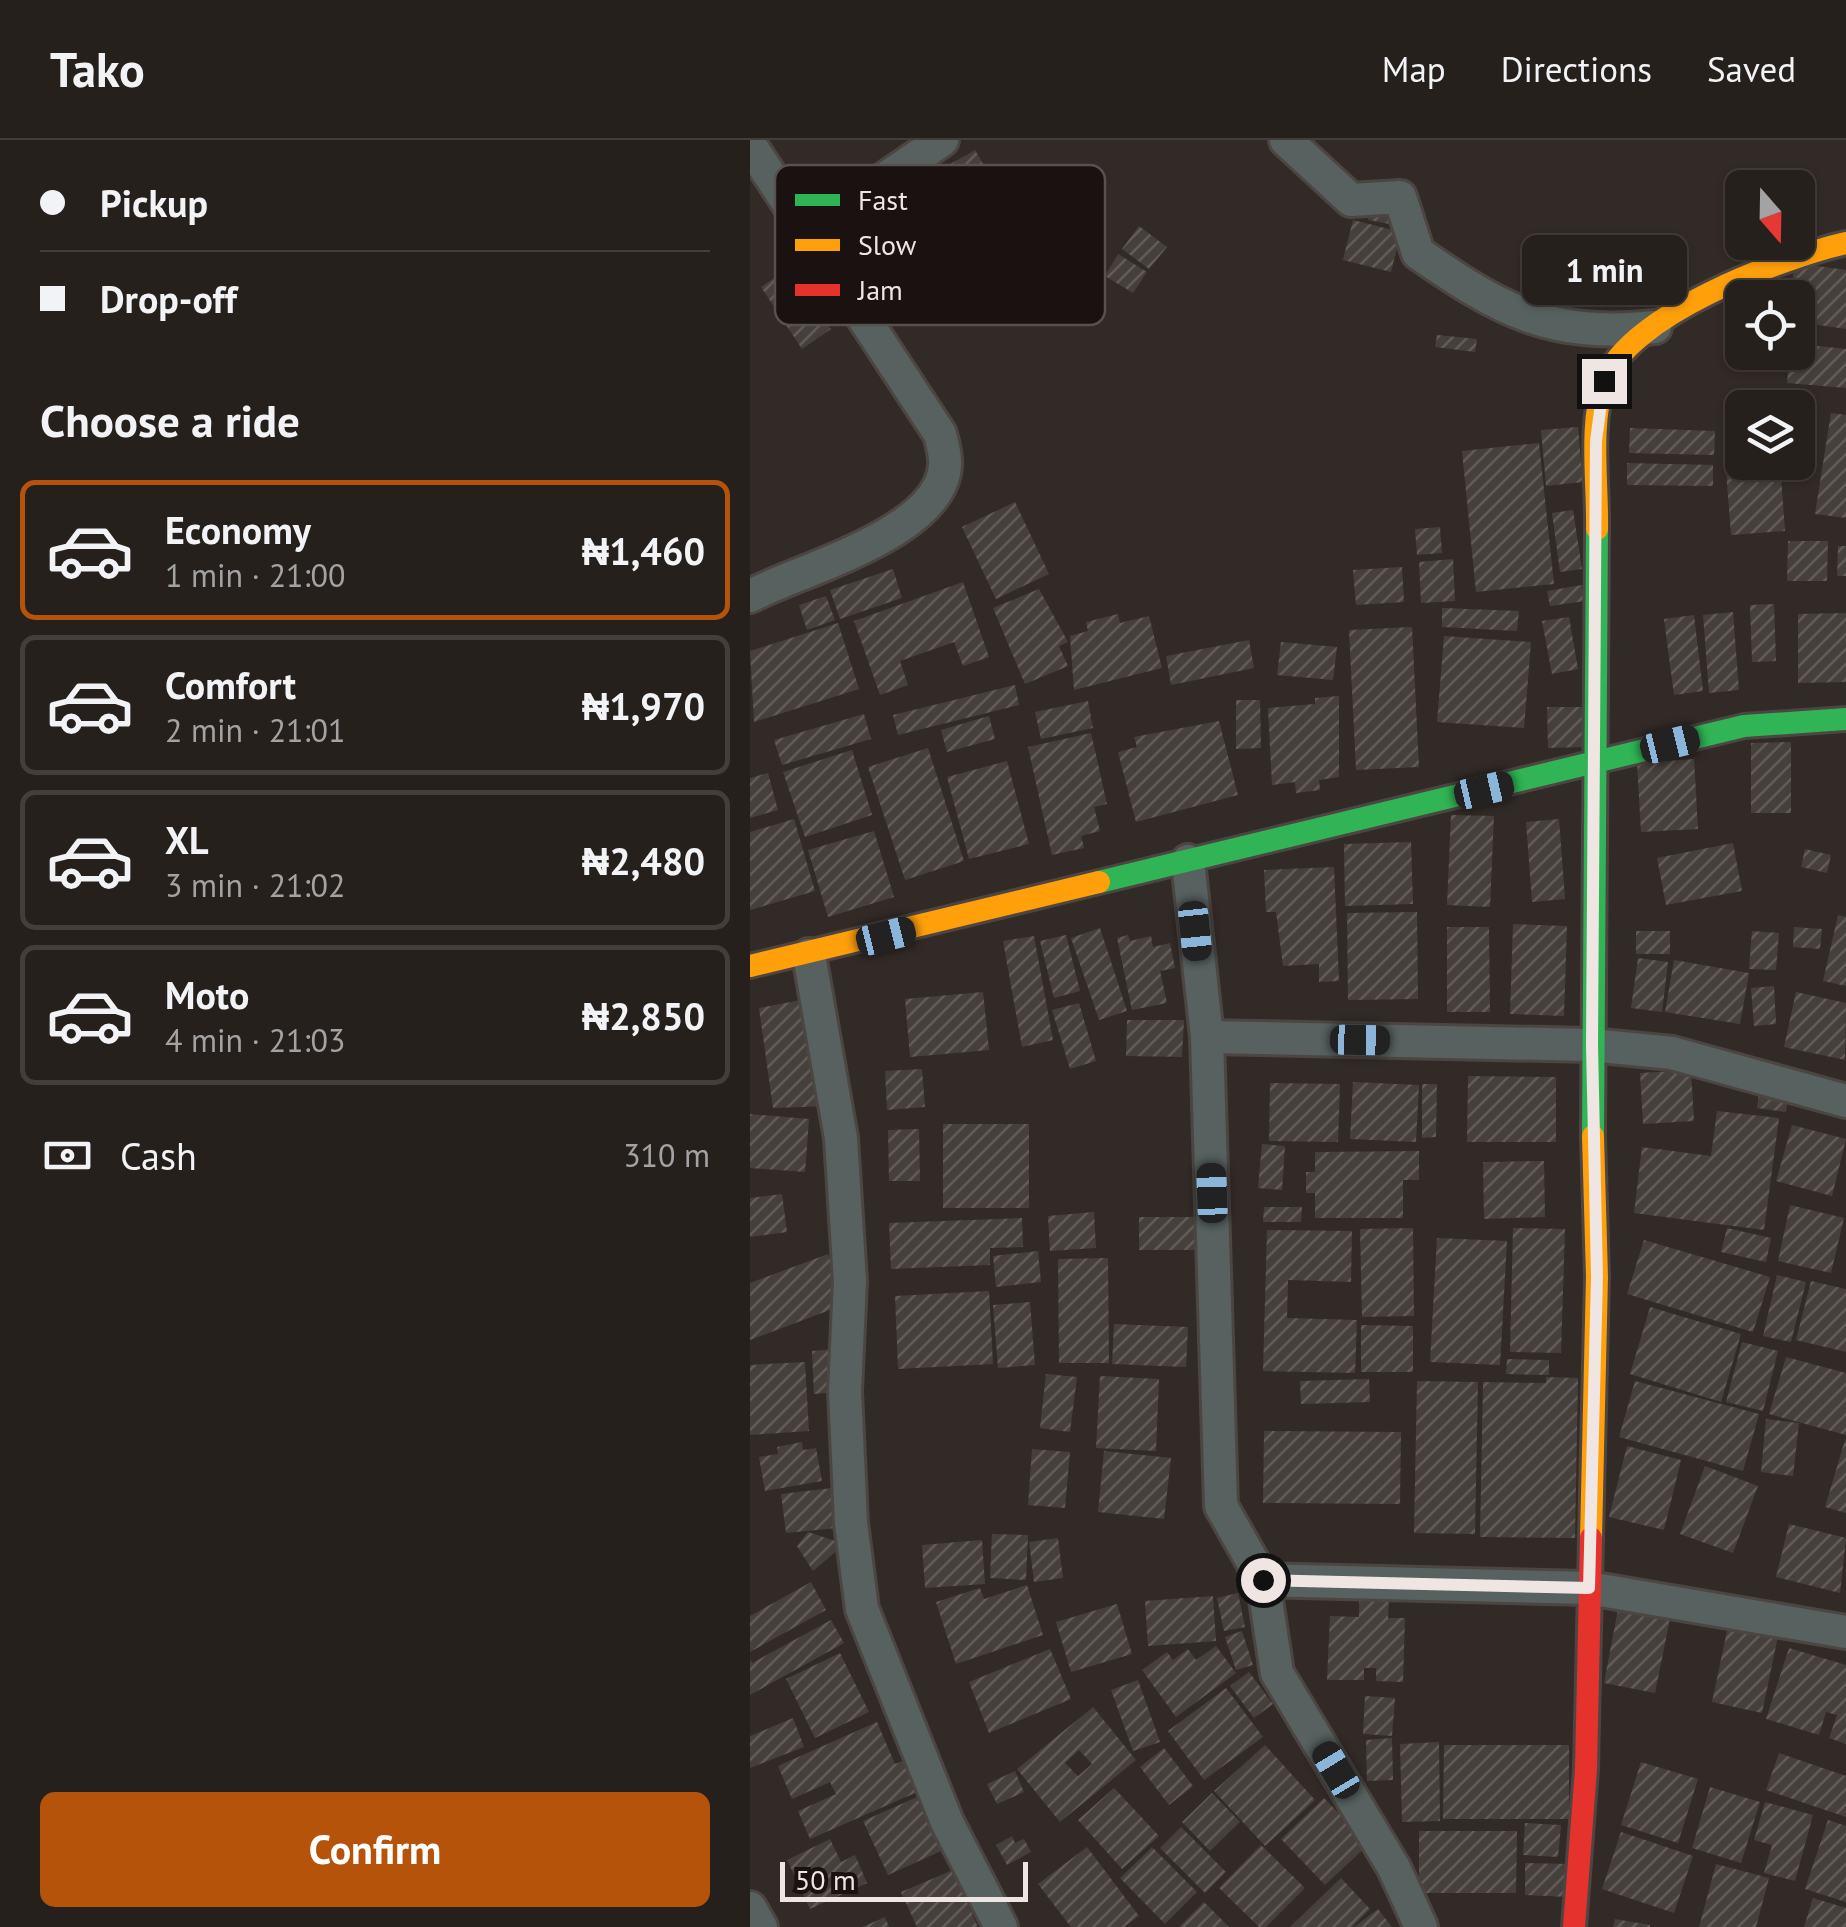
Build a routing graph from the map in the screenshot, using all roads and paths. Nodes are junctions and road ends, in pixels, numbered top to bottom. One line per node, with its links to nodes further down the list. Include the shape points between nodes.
1 (942, 140): 4 (street)
2 (1286, 140): 8 (street, via 1350,200 1400,198 1418,253 1520,315 1574,330)
3 (750, 146): 5 (street)
4 (905, 165)
5 (775, 185)
6 (1846, 243): 8 (street, via 1807,250 1736,280)
7 (867, 325): 9 (street, via 940,434 946,467 916,516 886,536)
8 (1660, 326): 11 (street, via 1620,354 1598,401)
9 (750, 596)
10 (1846, 719): 11 (street, via 1744,726)
11 (1596, 763): 12 (street); 16 (street)
12 (1188, 861): 13 (street); 15 (street)
13 (809, 956): 14 (street); 23 (street, via 841,1138 850,1281 845,1390 862,1610 947,1822)
14 (750, 966)
15 (1207, 1036): 16 (street); 18 (street, via 1221,1506)
16 (1592, 1045): 17 (street, via 1672,1052); 19 (street, via 1597,1277)
17 (1846, 1101)
18 (1263, 1580): 19 (street); 24 (street, via 1277,1673)
19 (1589, 1588): 20 (street); 25 (street, via 1586,1769)
20 (1846, 1632)
21 (750, 1908): 22 (street)
22 (761, 1927)
23 (1001, 1927)
24 (1422, 1927)
25 (1574, 1927)

